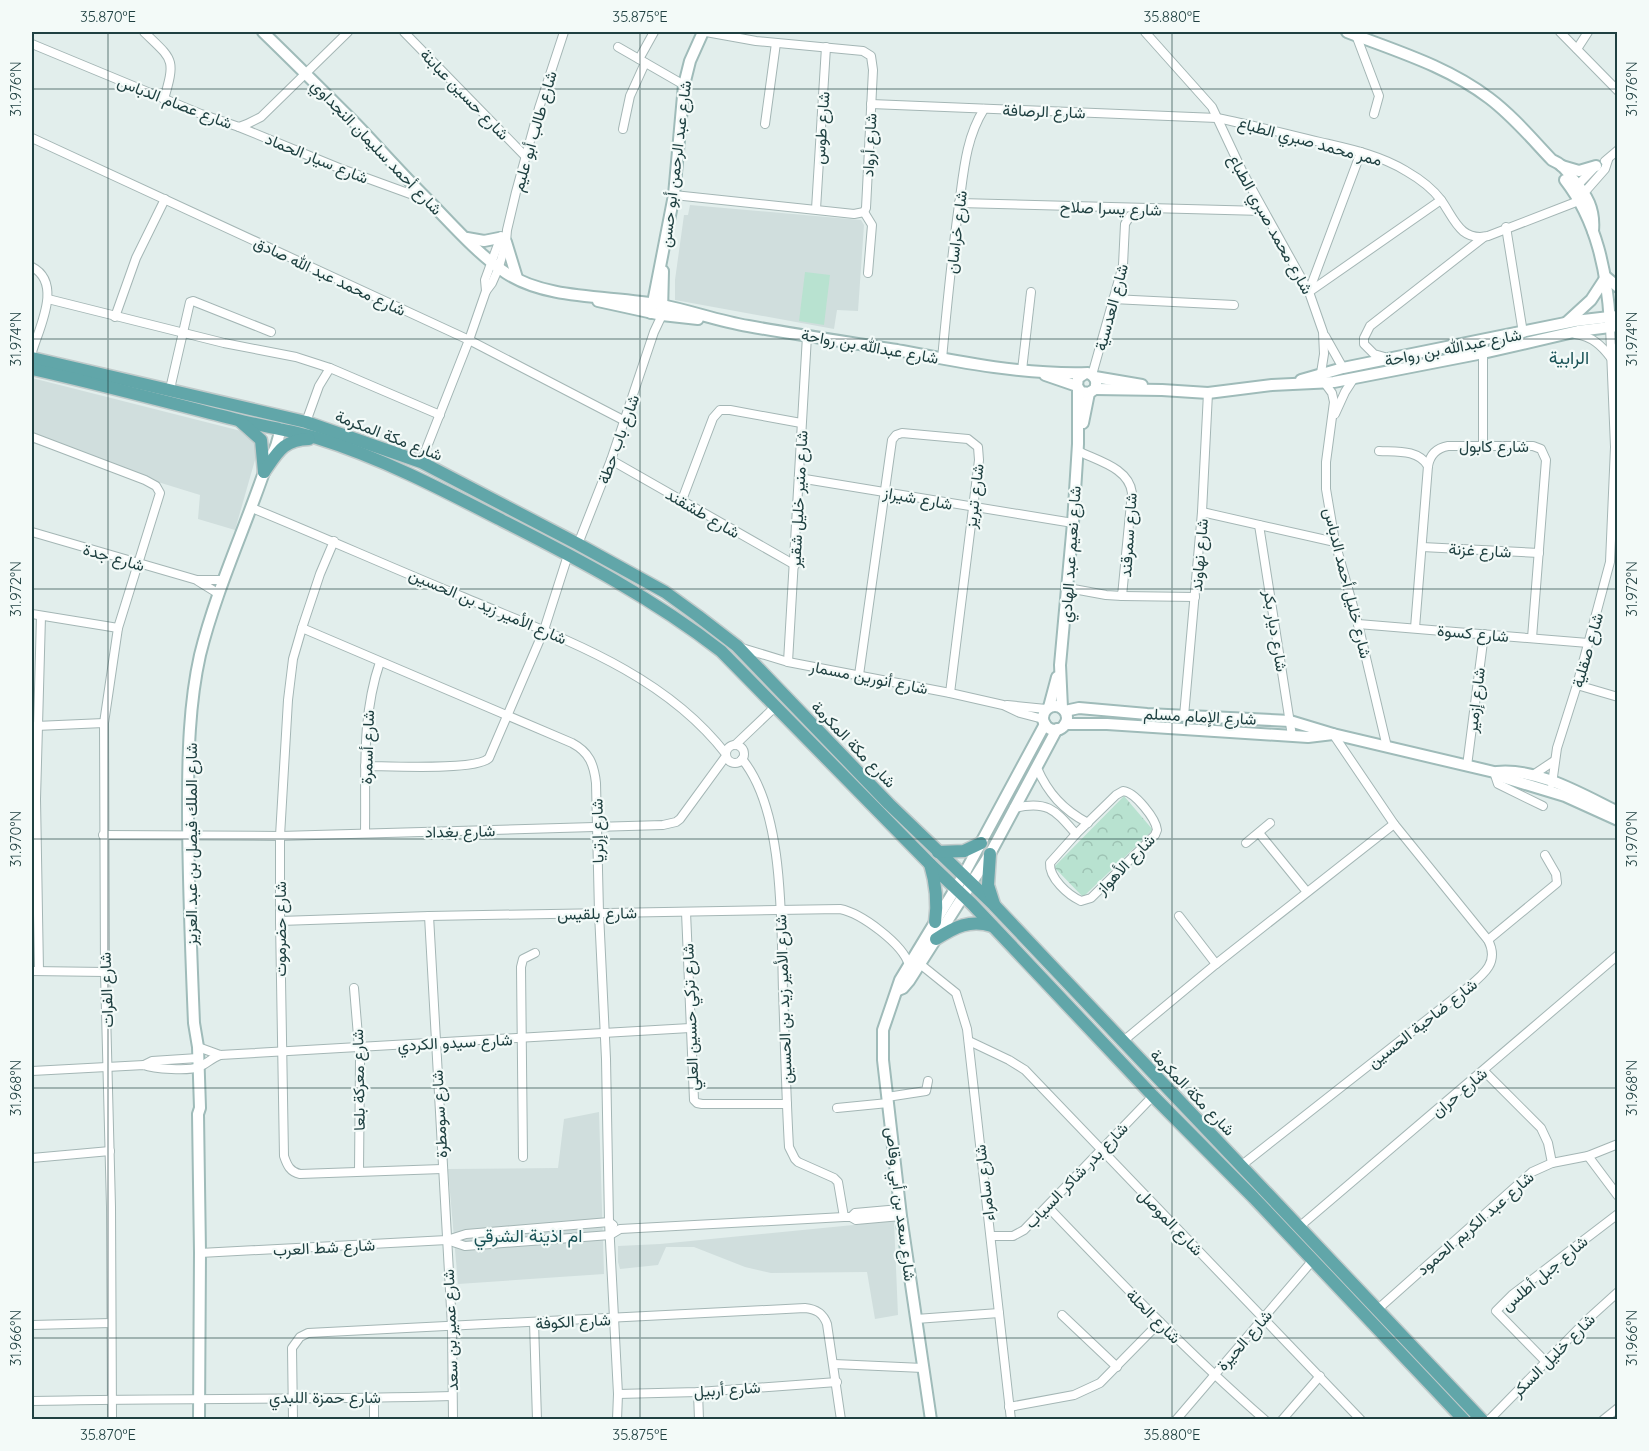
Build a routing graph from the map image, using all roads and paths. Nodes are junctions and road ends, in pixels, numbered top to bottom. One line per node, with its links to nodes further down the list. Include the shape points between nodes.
1 (144, 32): 21 (street, via 170,57 171,72)
2 (263, 32): 18 (street, شارع أحمد سليمان النجداوي)
3 (348, 32): 18 (street, شارع عصام الدباس)
4 (404, 32): 32 (street, شارع حسين عبابنة)
5 (564, 32): 32 (street, شارع طالب أبو عليم)
6 (654, 32): 17 (street)
7 (705, 32): 12 (street, شارع أرواد); 19 (street, شارع عبد الرحمن أبو حسن, via 690,61)
8 (1560, 32): 16 (street)
9 (1588, 32): 16 (street)
10 (1146, 33): 25 (street, شارع محمد صبري الطباع, via 1203,96)
11 (1351, 33): 24 (street, via 1378,96); 34 (street, via 1415,57 1466,83 1512,117)
12 (776, 43): 15 (street, شارع أرواد); 26 (street)
13 (32, 44): 21 (street, شارع عصام الدباس)
14 (618, 47): 17 (street)
15 (826, 47): 22 (street, شارع أرواد, via 863,51 871,56); 42 (street, شارع طوس)
16 (1577, 49): 20 (street)
17 (642, 61): 19 (street); 28 (street)
18 (306, 73): 27 (street, شارع عصام الدباس, via 261,117); 40 (street, شارع أحمد سليمان النجداوي)
19 (684, 85): 37 (street, شارع عبد الرحمن أبو حسن)
20 (1617, 92)
21 (164, 99): 27 (street, شارع عصام الدباس)
22 (872, 104): 23 (street, شارع الرصافة); 45 (street, شارع أرواد)
23 (984, 109): 25 (street, شارع الرصافة); 41 (street, شارع خراسان, via 969,143)
24 (1374, 114)
25 (1217, 118): 31 (street, ممر محمد صبري الطباع); 44 (street, شارع محمد صبري الطباع)
26 (765, 124)
27 (238, 127): 40 (street, شارع سيار الحماد)
28 (623, 129)
29 (32, 138): 38 (street, شارع محمد عبد الله صادق)
30 (1617, 150): 33 (street)
31 (1361, 152): 39 (street, ممر محمد صبري الطباع, via 1414,176); 57 (street)
32 (526, 157): 47 (street, شارع طالب أبو عليم)
33 (1608, 160): 35 (street); 36 (street, via 1605,169)
34 (1557, 163): 35 (street, via 1579,171); 36 (street, via 1554,167)
35 (1596, 166): 36 (street)
36 (1579, 192): 46 (street, via 1568,206); 53 (street, via 1593,211 1593,231)
37 (674, 195): 42 (street); 61 (street, شارع عبد الرحمن أبو حسن)
38 (165, 199): 62 (street, via 136,258); 70 (street, شارع محمد عبد الله صادق)
39 (1441, 200): 48 (street, ممر محمد صبري الطباع, via 1462,232); 57 (street)
40 (429, 201): 49 (street, شارع أحمد سليمان النجداوي)
41 (959, 203): 43 (street, شارع يسرا صلاح); 76 (street, شارع خراسان)
42 (816, 209): 45 (street)
43 (1140, 209): 44 (street, شارع يسرا صلاح); 58 (street, شارع العدسية, via 1125,224 1123,265)
44 (1263, 211): 57 (street, شارع محمد صبري الطباع)
45 (864, 212): 52 (street, via 872,225)
46 (1506, 227): 48 (street); 68 (street)
47 (504, 237): 49 (street, via 484,241); 50 (street, شارع طالب أبو عليم); 54 (street)
48 (1484, 237): 77 (street, via 1370,326 1364,338 1368,350)
49 (465, 238): 50 (street, شارع أحمد سليمان النجداوي)
50 (495, 264): 54 (street, شارع عبدالله بن رواحة); 70 (street, شارع طالب أبو عليم, via 485,280 486,291)
51 (32, 267): 59 (street, via 46,282)
52 (868, 273)
53 (1606, 277): 55 (street); 63 (street); 64 (street)
54 (517, 278): 61 (street, شارع عبدالله بن رواحة, via 549,290 621,298)
55 (1617, 287)
56 (1031, 292): 81 (street)
57 (1309, 292): 67 (street, شارع محمد صبري الطباع)
58 (1113, 298): 60 (street); 84 (street, شارع العدسية)
59 (48, 299): 62 (street); 72 (street)
60 (1234, 304)
61 (657, 309): 69 (street, شارع عبدالله بن رواحة); 91 (street, شارع باب حطة, via 654,332)
62 (115, 317): 65 (street)
63 (1614, 321): 64 (street, شارع عبدالله بن رواحة); 75 (street, شارع صقلية)
64 (1566, 328): 68 (street, شارع عبدالله بن رواحة); 73 (street, شارع عبدالله بن رواحة); 75 (street, via 1593,340)
65 (183, 332): 66 (street, via 188,303 193,301); 78 (street); 85 (street)
66 (271, 332)
67 (1323, 332): 79 (street, شارع محمد صبري الطباع); 82 (street, شارع محمد صبري الطباع)
68 (1522, 333): 77 (street, شارع عبدالله بن رواحة)
69 (807, 336): 76 (street, شارع عبدالله بن رواحة); 93 (street, شارع منير خليل شقير)
70 (469, 340): 88 (street, شارع طالب أبو عليم); 91 (street, شارع محمد عبد الله صادق)
71 (1617, 346): 75 (street, شارع صقلية)
72 (32, 352)
73 (1483, 353): 83 (street, شارع عبدالله بن رواحة); 97 (street)
74 (32, 358): 85 (main road, شارع مكة المكرمة)
75 (1611, 358): 119 (street, شارع صقلية)
76 (942, 359): 81 (street, شارع عبدالله بن رواحة)
77 (1392, 359): 79 (street, شارع عبدالله بن رواحة)
78 (330, 368): 88 (street); 92 (street)
79 (1343, 368): 82 (street, شارع عبدالله بن رواحة)
80 (32, 369): 90 (main road, شارع مكة المكرمة)
81 (1028, 371): 84 (street, شارع عبدالله بن رواحة)
82 (1322, 378): 83 (street, شارع عبدالله بن رواحة); 86 (street, شارع عبدالله بن رواحة); 89 (street, شارع خليل أحمد الدباس, via 1332,393)
83 (1354, 378): 89 (street, شارع خليل أحمد الدباس)
84 (1087, 383): 86 (street, شارع عبدالله بن رواحة); 98 (street, شارع نعيم عبد الهادي)
85 (170, 389): 87 (main road, شارع مكة المكرمة)
86 (1208, 393): 109 (street, شارع نهاوند)
87 (278, 414): 92 (main road, شارع مكة المكرمة); 94 (main road)
88 (440, 415): 101 (street, شارع طالب أبو عليم)
89 (1333, 418): 114 (street, شارع خليل أحمد الدباس, via 1326,477)
90 (238, 420): 94 (main road, شارع مكة المكرمة); 103 (main road, via 261,440)
91 (625, 421): 100 (street, شارع باب حطة)
92 (306, 422): 101 (main road, شارع مكة المكرمة)
93 (801, 423): 104 (street, شارع منير خليل شقير); 106 (street, via 720,410 713,418)
94 (280, 428): 96 (main road, شارع مكة المكرمة); 103 (street, شارع الملك فيصل بن عبد العزيز)
95 (32, 437): 120 (street, شارع الفرات, via 158,488 159,497)
96 (318, 439): 103 (main road, via 288,443); 118 (main road, شارع مكة المكرمة, via 432,485)
97 (1483, 446): 102 (street, شارع كابول, via 1443,447 1433,453); 117 (street, شارع كابول, via 1533,446 1544,452)
98 (1078, 447): 110 (street, شارع نعيم عبد الهادي); 126 (street, شارع سمرقند, via 1122,472 1131,484)
99 (1379, 451): 102 (street, via 1417,455)
100 (611, 460): 106 (street, شارع طشقند); 115 (street, شارع باب حطة)
101 (421, 462): 115 (main road, شارع مكة المكرمة)
102 (1428, 465): 116 (street)
103 (264, 472): 108 (street, شارع الملك فيصل بن عبد العزيز)
104 (799, 478): 105 (street, شارع شيراز); 121 (street, شارع منير خليل شقير)
105 (885, 492): 107 (street, شارع شيراز); 107 (street, شارع تبريز, via 891,444 896,435 968,439 978,447); 142 (street, شارع تبريز)
106 (682, 500): 121 (street, شارع طشقند)
107 (974, 507): 110 (street, شارع شيراز); 144 (street, شارع تبريز)
108 (252, 508): 113 (street, شارع الأمير زيد بن الحسين); 123 (street, شارع الملك فيصل بن عبد العزيز)
109 (1202, 512): 111 (street); 127 (street, شارع نهاوند)
110 (1073, 523): 124 (street, شارع نعيم عبد الهادي)
111 (1259, 525): 114 (street); 151 (street, شارع ديار بكر)
112 (32, 532): 120 (street, شارع جدة)
113 (334, 541): 132 (street, شارع حضرموت); 134 (street, شارع الأمير زيد بن الحسين)
114 (1335, 542): 130 (street, شارع خليل أحمد الدباس)
115 (578, 544): 138 (main road, شارع مكة المكرمة, via 664,592)
116 (1422, 547): 117 (street, شارع غزنة); 133 (street)
117 (1539, 553): 136 (street, شارع كابول)
118 (568, 555): 134 (street); 146 (main road, شارع مكة المكرمة, via 706,639)
119 (1614, 562): 137 (street, شارع صقلية)
120 (138, 564): 122 (street, شارع جدة); 131 (street, شارع الفرات)
121 (795, 565): 140 (street, شارع منير خليل شقير)
122 (197, 580): 123 (street, شارع جدة); 125 (street, شارع جدة)
123 (224, 580): 125 (street, شارع الملك فيصل بن عبد العزيز)
124 (1068, 588): 126 (street, شارع سمرقند); 141 (street, شارع نعيم عبد الهادي)
125 (219, 594): 183 (street, شارع الملك فيصل بن عبد العزيز, via 196,678 188,763)
126 (1122, 596): 127 (street)
127 (1195, 597): 150 (street, شارع نهاوند)
128 (32, 614): 129 (street)
129 (41, 616): 131 (street); 153 (street)
130 (1358, 624): 133 (street, شارع كسوة); 160 (street, شارع خليل أحمد الدباس)
131 (118, 628): 152 (street, شارع الفرات)
132 (302, 628): 139 (street, شارع إرتريا); 182 (street, شارع حضرموت, via 290,682)
133 (1415, 628): 135 (street, شارع كسوة)
134 (544, 630): 148 (street); 156 (street, شارع الأمير زيد بن الحسين, via 625,669 680,706)
135 (1484, 634): 136 (street, شارع كسوة); 165 (street, شارع إزمير)
136 (1532, 638): 137 (street, شارع كسوة)
137 (1588, 643): 143 (street, شارع صقلية)
138 (737, 646): 140 (street, شارع أنورين مسمار); 186 (main road, شارع مكة المكرمة)
139 (380, 662): 148 (street, شارع إرتريا); 164 (street, شارع أسمرة, via 368,707)
140 (788, 662): 142 (street, شارع أنورين مسمار)
141 (1060, 665): 147 (street, شارع نعيم عبد الهادي); 149 (street, شارع نعيم عبد الهادي)
142 (859, 675): 144 (street, شارع أنورين مسمار)
143 (1577, 685): 145 (street); 163 (street, شارع صقلية)
144 (950, 693): 149 (street, شارع أنورين مسمار)
145 (1617, 698)
146 (776, 705): 155 (street); 189 (main road, شارع مكة المكرمة)
147 (1063, 709): 149 (street, via 1055,706); 150 (street, شارع الإمام مسلم); 154 (street, via 1067,717)
148 (507, 715): 164 (street, via 492,753 480,764); 177 (street, شارع إرتريا, via 585,752 595,770)
149 (1046, 715): 154 (street, via 1050,728); 184 (street, شارع نعيم عبد الهادي)
150 (1184, 716): 151 (street, شارع الإمام مسلم)
151 (1290, 721): 157 (street, شارع الإمام مسلم); 158 (street, شارع ديار بكر)
152 (104, 723): 153 (street); 181 (street, شارع الفرات)
153 (36, 726): 193 (street)
154 (1061, 727): 158 (street, شارع الإمام مسلم, via 1107,724); 166 (street, شارع نعيم عبد الهادي)
155 (753, 729): 159 (street); 161 (street)
156 (708, 731): 159 (street, شارع الأمير زيد بن الحسين); 162 (street, شارع الأمير زيد بن الحسين)
157 (1333, 734): 158 (street, شارع الإمام مسلم); 160 (street, شارع الإمام مسلم); 176 (street)
158 (1292, 736)
159 (733, 745): 161 (street, via 740,747); 162 (street, via 728,749)
160 (1387, 747): 165 (street, شارع الإمام مسلم)
161 (742, 755): 162 (street, via 736,763); 195 (street, شارع الأمير زيد بن الحسين, via 756,781 771,827)
162 (728, 757): 177 (street, شارع بغداد, via 676,822)
163 (1554, 761): 168 (street); 169 (street, شارع صقلية)
164 (366, 766): 178 (street, شارع أسمرة)
165 (1467, 766): 167 (street, شارع الإمام مسلم)
166 (1037, 768): 171 (street, شارع نعيم عبد الهادي); 174 (street, via 1051,794)
167 (1494, 772): 168 (street, شارع الإمام مسلم); 169 (street, شارع الإمام مسلم); 170 (street, via 1498,784)
168 (1532, 776): 169 (street, شارع الإمام مسلم)
169 (1551, 787): 172 (street, شارع الإمام مسلم); 173 (street, شارع الإمام مسلم)
170 (1543, 806)
171 (1014, 808): 180 (street, via 1033,804 1053,809); 187 (street, شارع نعيم عبد الهادي)
172 (1617, 812)
173 (1617, 820)
174 (1088, 823): 180 (street, شارع الأهواز); 180 (street, شارع الأهواز, via 1116,795 1127,791 1155,822 1157,830 1091,898 1081,901 1053,876 1049,866)
175 (1270, 823): 179 (street)
176 (1394, 824): 192 (street); 204 (street)
177 (597, 828): 178 (street, شارع بغداد); 197 (street, شارع إرتريا)
178 (365, 833): 182 (street, شارع بغداد)
179 (1259, 833): 185 (street); 192 (street)
180 (1076, 834)
181 (103, 835): 183 (street, شارع بغداد); 212 (street, شارع الفرات)
182 (280, 836): 183 (street, شارع بغداد); 200 (street, شارع حضرموت)
183 (188, 837): 223 (street, شارع الملك فيصل بن عبد العزيز)
184 (981, 843): 186 (main road, via 958,852); 190 (street, شارع نعيم عبد الهادي)
185 (1246, 843)
186 (938, 852): 190 (main road, شارع مكة المكرمة)
187 (990, 854): 190 (street, شارع نعيم عبد الهادي); 194 (main road, via 988,885)
188 (1545, 855): 204 (street, via 1558,879 1555,887)
189 (929, 863): 191 (main road, شارع مكة المكرمة); 201 (main road, via 937,894)
190 (967, 880): 191 (street, شارع نعيم عبد الهادي); 194 (main road, شارع مكة المكرمة)
191 (960, 892): 201 (street, شارع سعد بن أبي وقاص); 202 (main road, شارع مكة المكرمة); 203 (street, شارع سعد بن أبي وقاص)
192 (1307, 892): 210 (street)
193 (34, 897): 211 (street)
194 (994, 905): 218 (main road, شارع مكة المكرمة)
195 (781, 910): 196 (street, شارع بلقيس); 205 (street, شارع بلقيس, via 849,911); 230 (street, شارع الأمير زيد بن الحسين)
196 (686, 912): 197 (street, شارع بلقيس); 214 (street, شارع تركي حسين العلي)
197 (599, 913): 198 (street, شارع بلقيس); 215 (street, شارع إرتريا)
198 (429, 916): 200 (street, شارع بلقيس); 219 (street, شارع سومطرة)
199 (1179, 916): 210 (street)
200 (280, 921): 221 (street, شارع حضرموت)
201 (934, 922): 206 (street, شارع سعد بن أبي وقاص)
202 (992, 926): 203 (main road, via 967,923); 228 (main road, شارع مكة المكرمة)
203 (936, 939): 209 (street, شارع سعد بن أبي وقاص)
204 (1488, 940): 239 (street, شارع ضاحية الحسين, via 1492,960 1487,972)
205 (902, 950): 206 (street); 209 (street, شارع بلقيس)
206 (916, 952): 209 (street, شارع سعد بن أبي وقاص)
207 (535, 953): 216 (street, via 522,962)
208 (1617, 955): 226 (street, شارع حران)
209 (914, 964): 217 (street, شارع سامراء, via 950,988 958,998); 229 (street, شارع سعد بن أبي وقاص, via 898,985 882,1037)
210 (1216, 964): 218 (street)
211 (35, 971): 212 (street)
212 (105, 972): 224 (street, شارع الفرات)
213 (354, 988): 220 (street, شارع معركة بلعا)
214 (690, 1028): 215 (street, شارع سيدو الكردي); 230 (street, شارع تركي حسين العلي, via 697,1103)
215 (604, 1034): 216 (street, شارع سيدو الكردي); 247 (street, شارع إرتريا)
216 (520, 1039): 219 (street, شارع سيدو الكردي); 236 (street)
217 (969, 1041): 233 (street, شارع الموصل, via 1025,1070); 251 (street, شارع سامراء)
218 (1122, 1042): 239 (main road, شارع مكة المكرمة)
219 (436, 1044): 220 (street, شارع سيدو الكردي); 240 (street, شارع سومطرة)
220 (359, 1047): 221 (street, شارع سيدو الكردي); 241 (street, شارع معركة بلعا)
221 (282, 1052): 222 (street, شارع سيدو الكردي); 241 (street, شارع حضرموت, via 288,1167 300,1174)
222 (220, 1055): 223 (street, شارع سيدو الكردي); 223 (street, شارع سيدو الكردي)
223 (195, 1060): 224 (street); 253 (street, شارع الملك فيصل بن عبد العزيز)
224 (108, 1066): 225 (street); 234 (street, شارع الفرات)
225 (32, 1071)
226 (1484, 1071): 238 (street, via 1541,1128); 248 (street, شارع حران)
227 (928, 1081): 229 (street, via 926,1091)
228 (1153, 1096): 233 (street, شارع بدر شاكر السياب); 254 (main road, شارع مكة المكرمة)
229 (888, 1100): 231 (street); 244 (street, شارع سعد بن أبي وقاص)
230 (787, 1104): 246 (street, شارع الأمير زيد بن الحسين, via 792,1155 798,1162 834,1178)
231 (837, 1108)
232 (1617, 1144): 235 (street, شارع عبد الكريم الحمود)
233 (1102, 1150): 243 (street, شارع بدر شاكر السياب); 259 (street, شارع الموصل)
234 (110, 1151): 237 (street); 264 (street, شارع الفرات)
235 (1588, 1156): 238 (street, شارع عبد الكريم الحمود); 242 (street)
236 (523, 1157)
237 (32, 1158)
238 (1552, 1163): 256 (street, شارع عبد الكريم الحمود, via 1532,1172)
239 (1242, 1166): 248 (main road, شارع مكة المكرمة)
240 (442, 1169): 241 (street, شارع حضرموت); 252 (street, شارع سومطرة)
241 (359, 1171)
242 (1617, 1196)
243 (1048, 1207): 251 (street, شارع بدر شاكر السياب, via 1018,1234); 263 (street, شارع الحلة)
244 (900, 1213): 246 (street, شارع شط العرب, via 856,1220); 261 (street, شارع سعد بن أبي وقاص)
245 (1617, 1214): 267 (street, شارع جبل أطلس, via 1496,1311)
246 (847, 1217): 249 (street, شارع شط العرب)
247 (609, 1222): 249 (street); 250 (street, شارع إرتريا); 252 (street, شارع شط العرب, via 466,1234)
248 (1299, 1227): 256 (main road, شارع مكة المكرمة)
249 (620, 1229): 250 (street, شارع شط العرب)
250 (610, 1235): 252 (street, شارع شط العرب, via 465,1246); 260 (street, شارع إرتريا)
251 (991, 1236): 257 (street, شارع سامراء)
252 (447, 1240): 253 (street, شارع شط العرب); 266 (street, شارع عمير بن سعد)
253 (200, 1253): 277 (street, شارع الملك فيصل بن عبد العزيز)
254 (1313, 1260): 259 (street, شارع الحيرة); 299 (main road, شارع مكة المكرمة)
255 (1617, 1292): 267 (street, شارع خليل السكر)
256 (1378, 1309): 300 (main road, شارع مكة المكرمة)
257 (999, 1313): 261 (street); 282 (street, شارع سامراء)
258 (1062, 1315): 269 (street)
259 (1264, 1317): 271 (street, شارع الحيرة); 272 (street, شارع الموصل)
260 (614, 1319): 262 (street, شارع الكوفة); 268 (street, شارع الكوفة, via 817,1310 826,1319); 275 (street, شارع إرتريا)
261 (916, 1319): 270 (street, شارع سعد بن أبي وقاص)
262 (534, 1322): 266 (street, شارع الكوفة); 289 (street)
263 (1160, 1322): 269 (street); 271 (street, شارع الحلة)
264 (111, 1323): 265 (street); 280 (street, شارع الفرات)
265 (32, 1324)
266 (452, 1326): 276 (street, شارع عمير بن سعد); 278 (street, شارع الكوفة, via 317,1332 300,1337 292,1348)
267 (1546, 1362): 301 (street, شارع خليل السكر)
268 (834, 1364): 270 (street); 273 (street, شارع الكوفة)
269 (1117, 1367): 282 (street, via 1084,1391)
270 (923, 1368): 293 (street, شارع سعد بن أبي وقاص)
271 (1213, 1374): 295 (street, شارع الحيرة); 296 (street, شارع الحلة)
272 (1320, 1376): 297 (street); 298 (street, شارع الموصل)
273 (837, 1382): 274 (street, شارع أربيل); 292 (street, شارع الكوفة)
274 (698, 1392): 275 (street, شارع أربيل); 291 (street)
275 (618, 1394): 290 (street, شارع إرتريا)
276 (452, 1396): 279 (street, شارع حمزة اللبدي); 288 (street, شارع عمير بن سعد)
277 (199, 1397): 278 (street, شارع حمزة اللبدي); 280 (street, شارع حمزة اللبدي); 285 (street, شارع الملك فيصل بن عبد العزيز)
278 (293, 1397): 279 (street, شارع حمزة اللبدي); 286 (street, شارع الكوفة)
279 (374, 1398): 287 (street)
280 (112, 1399): 281 (street, شارع حمزة اللبدي); 284 (street, شارع الفرات)
281 (32, 1401)
282 (1009, 1407): 294 (street, شارع سامراء)
283 (1617, 1408): 302 (street)
284 (112, 1419)
285 (199, 1419)
286 (293, 1419)
287 (374, 1419)
288 (453, 1419)
289 (537, 1419)
290 (617, 1419)
291 (699, 1419)
292 (841, 1419)
293 (931, 1419)
294 (1011, 1419)
295 (1176, 1419)
296 (1265, 1419)
297 (1282, 1419)
298 (1360, 1419)
299 (1464, 1419)
300 (1482, 1419)
301 (1489, 1419)
302 (1603, 1419)

